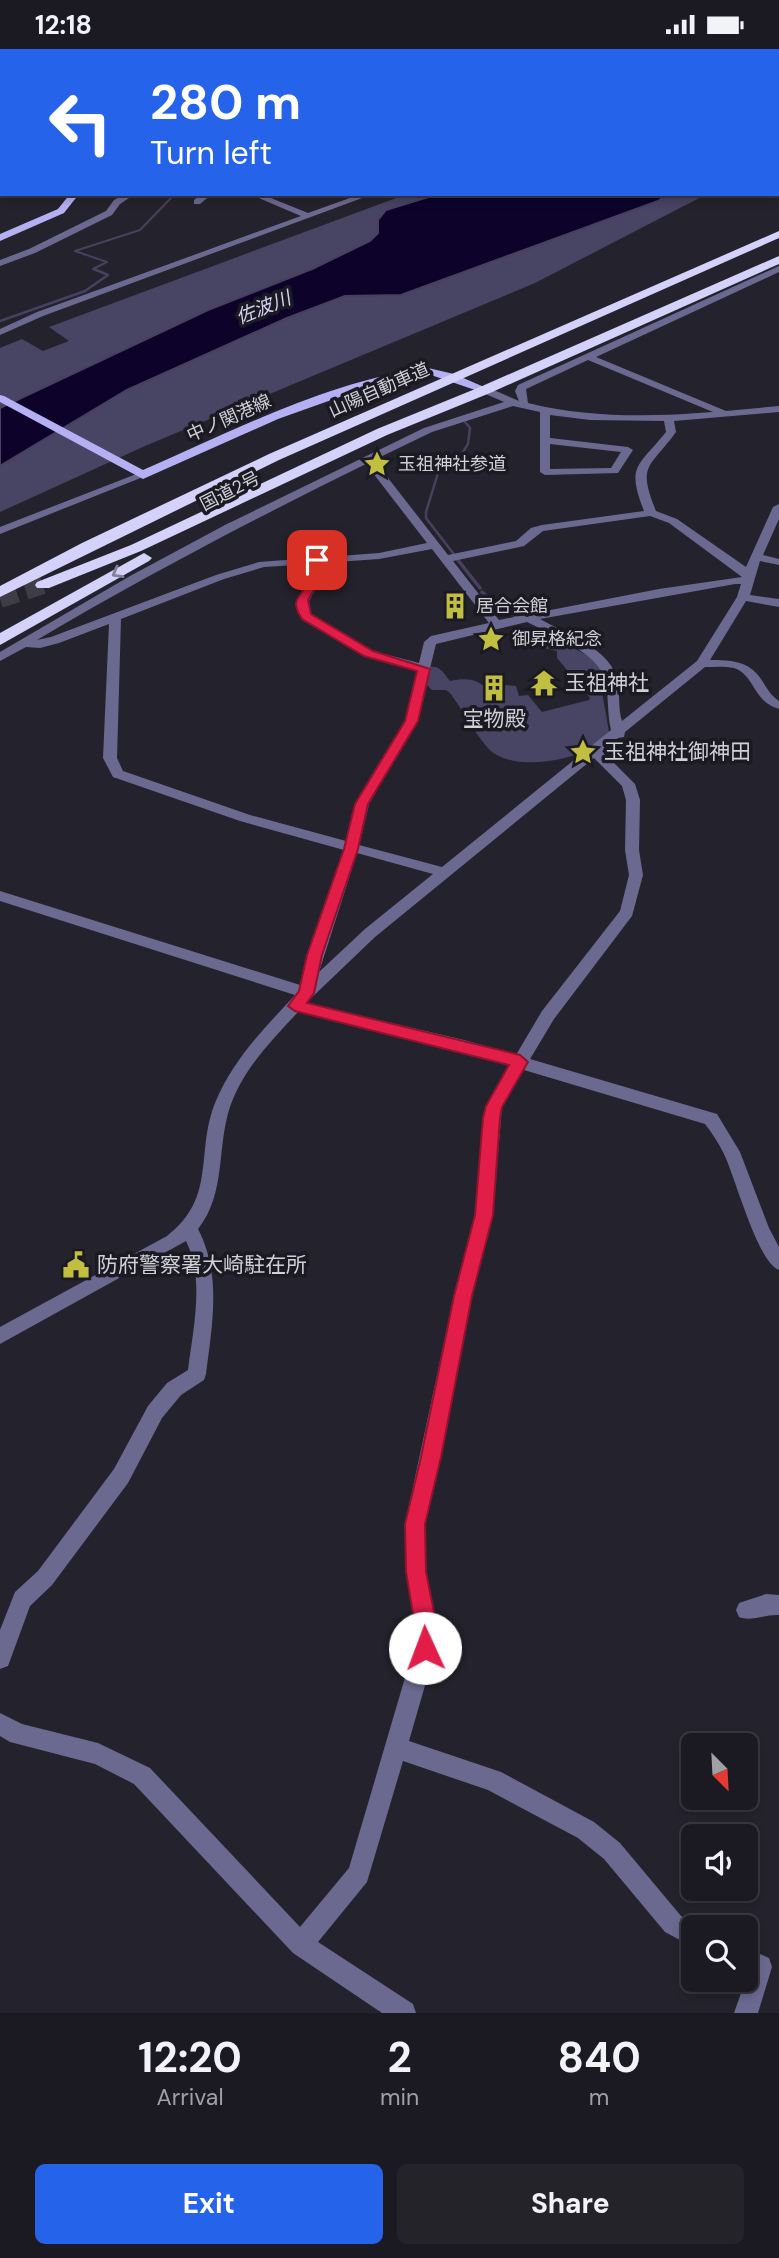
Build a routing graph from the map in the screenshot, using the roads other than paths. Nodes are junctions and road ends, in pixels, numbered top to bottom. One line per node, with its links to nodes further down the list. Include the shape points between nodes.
1 (73, 196): 12 (main road, via 61,211)
2 (128, 196): 14 (street, via 109,213)
3 (205, 196): 6 (street)
4 (258, 196): 8 (street)
5 (364, 196): 7 (street)
6 (197, 202)
7 (335, 207): 8 (street); 10 (street)
8 (304, 214): 10 (street)
9 (779, 225): 18 (highway, 山陽自動車道)
10 (284, 226): 16 (street)
11 (779, 234): 18 (highway, 山陽自動車道)
12 (0, 238)
13 (779, 260): 20 (highway, 国道2号)
14 (0, 263)
15 (779, 269): 17 (street)
16 (0, 332)
17 (589, 356): 22 (street, via 522,387 524,401); 25 (street)
18 (458, 370): 19 (highway, 山陽自動車道)
19 (431, 382): 34 (highway, 山陽自動車道); 40 (highway, 山陽自動車道, via 197,481)
20 (485, 390): 22 (street); 29 (main road, 中ノ関港線, via 428,371 388,376 274,417); 41 (highway, 国道2号); 50 (highway, 国道2号, one-way to 50, via 197,530)
21 (0, 398): 29 (main road)
22 (515, 405): 24 (street); 28 (street, via 428,430)
23 (779, 409): 25 (street)
24 (545, 410): 26 (street, via 607,418); 27 (street)
25 (727, 414): 26 (street)
26 (669, 418): 31 (street, via 671,432 640,471 640,486)
27 (544, 440): 27 (street, via 568,443 628,450 614,471 545,472)
28 (368, 459): 33 (street); 42 (street, via 229,527)
29 (143, 475): 32 (street)
30 (779, 507): 35 (street)
31 (651, 513): 36 (street, via 542,528 520,544); 39 (street, via 682,526)
32 (0, 531)
33 (435, 545): 36 (street); 37 (street, via 379,556)
34 (87, 546): 43 (highway, 山陽自動車道); 45 (highway)
35 (756, 557): 38 (street); 39 (street)
36 (446, 559): 49 (street)
37 (317, 560): 42 (street, via 263,564); 54 (street, via 314,580 302,600 306,617 369,654)
38 (779, 562)
39 (748, 577): 44 (street); 48 (street)
40 (0, 579)
41 (43, 585)
42 (144, 590): 47 (street); 51 (street)
43 (0, 592)
44 (743, 597): 46 (street); 53 (street)
45 (0, 599)
46 (779, 603)
47 (116, 616): 51 (street, via 55,640); 58 (street, via 110,758 118,774)
48 (529, 618): 49 (street); 56 (street, via 603,661 612,681)
49 (496, 624): 54 (street, via 435,639 427,650)
50 (0, 640)
51 (22, 643): 52 (street)
52 (0, 657)
53 (702, 663): 55 (street, via 746,670 767,699); 56 (street)
54 (424, 669): 58 (street, via 411,721 362,804)
55 (779, 705)
56 (619, 734): 57 (street)
57 (596, 752): 59 (street); 62 (street, via 628,784 636,875 633,894 627,912 572,981)
58 (351, 849): 59 (street); 61 (street)
59 (446, 873): 61 (street, via 370,933)
60 (0, 896): 61 (street)
61 (301, 999): 62 (street); 63 (street, via 251,1053 228,1091 206,1200)
62 (520, 1062): 64 (street, via 711,1119 734,1159 767,1247); 70 (street, via 491,1118 484,1215 415,1524 416,1572 428,1637)
63 (189, 1229): 65 (street); 68 (street, via 199,1244 204,1289 197,1374 174,1389 155,1412 121,1476 45,1578 23,1599)
64 (779, 1262)
65 (0, 1336)
66 (779, 1605): 67 (street)
67 (746, 1610)
68 (0, 1658)
69 (4, 1733): 72 (street, via 98,1754 142,1776)
70 (395, 1747): 71 (street, via 493,1780 586,1830 612,1851); 72 (street, via 359,1874)
71 (681, 1928)
72 (301, 1945): 74 (street)
73 (752, 1992): 75 (street)
74 (404, 2013)
75 (746, 2013)

